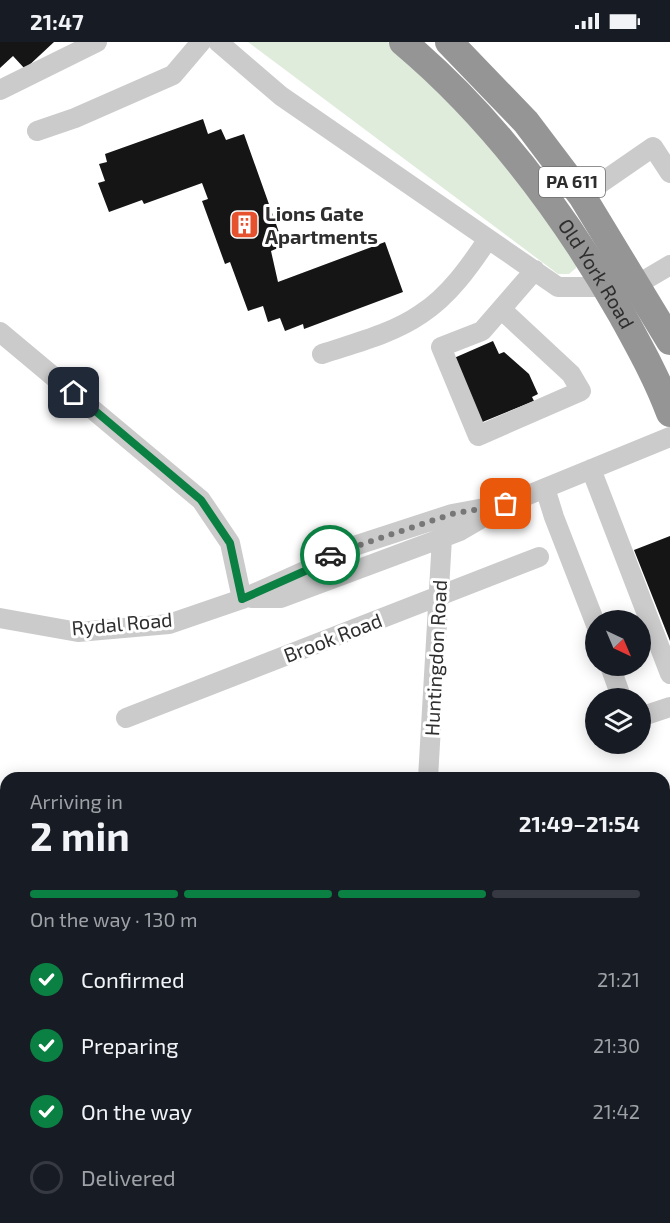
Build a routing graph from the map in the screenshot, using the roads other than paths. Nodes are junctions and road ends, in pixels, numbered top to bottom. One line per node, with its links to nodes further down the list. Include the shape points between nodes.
1 (97, 42): 6 (street)
2 (201, 42): 7 (street, via 172,75 75,118)
3 (218, 42): 10 (street, via 281,96)
4 (403, 42): 5 (highway, Old York Road / PA 611)
5 (440, 49): 9 (highway, Old York Road / PA 611, via 526,122); 14 (highway, Old York Road / PA 611, via 492,132 554,209)
6 (0, 90)
7 (37, 130)
8 (670, 173): 9 (street, via 653,147)
9 (582, 196): 13 (highway, Old York Road / PA 611)
10 (488, 238): 12 (street); 18 (street, via 465,274 422,314 381,334)
11 (670, 265): 13 (street)
12 (535, 270): 14 (street, via 558,287); 15 (street)
13 (638, 284): 17 (highway, Old York Road / PA 611)
14 (606, 287): 19 (highway, Old York Road / PA 611, via 656,374)
15 (501, 309): 15 (street, via 482,331 441,347 478,436 581,391 572,374)
16 (0, 332): 29 (street, via 201,500 230,543)
17 (670, 341)
18 (322, 354)
19 (670, 413)
20 (670, 437): 21 (street, Rydal Road)
21 (591, 469): 22 (street, Rydal Road); 32 (street)
22 (545, 489): 23 (street, Rydal Road); 30 (street)
23 (506, 504): 24 (street, Rydal Road, via 452,514); 25 (street, Rydal Road)
24 (376, 538): 27 (street); 29 (street, Rydal Road, via 325,556 305,571)
25 (442, 538): 27 (street, Rydal Road); 28 (street, Huntingdon Road)
26 (539, 557): 28 (street, Brook Road)
27 (382, 560): 29 (street, Rydal Road, via 281,598)
28 (439, 597): 35 (street, Brook Road); 36 (street, Huntingdon Road)
29 (242, 599): 31 (street, Rydal Road, via 169,624 78,632)
30 (590, 610)
31 (0, 618)
32 (670, 674)
33 (670, 706): 34 (street)
34 (651, 713)
35 (126, 718)
36 (428, 772)
37 (670, 826): 38 (street)
38 (670, 834)

